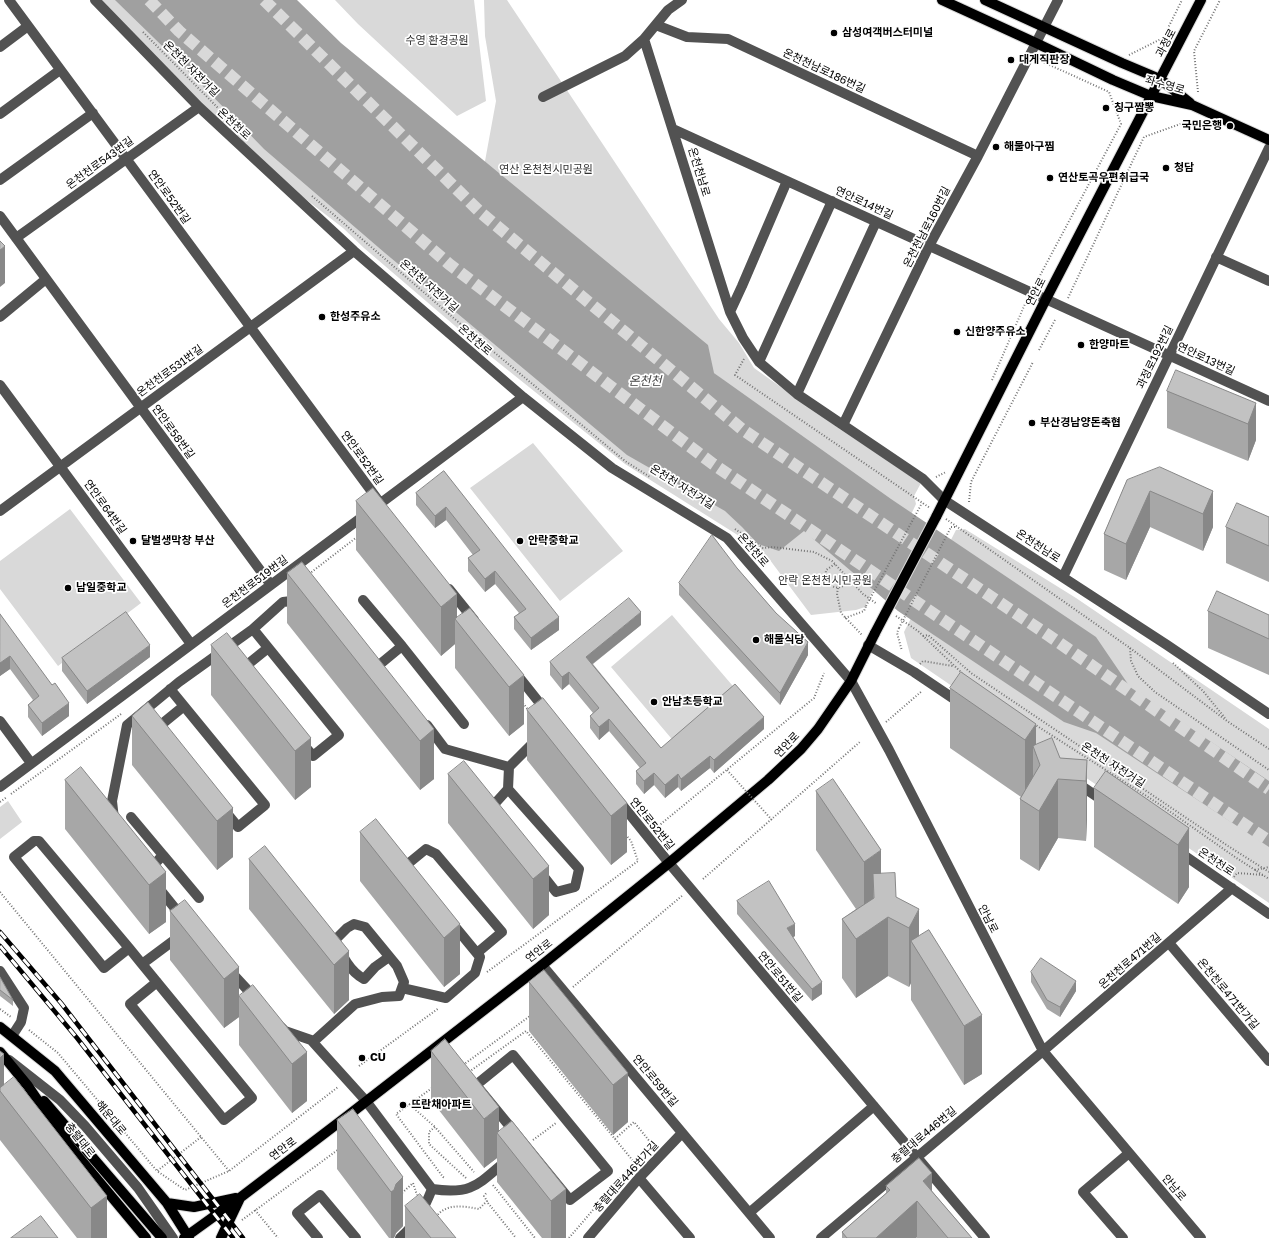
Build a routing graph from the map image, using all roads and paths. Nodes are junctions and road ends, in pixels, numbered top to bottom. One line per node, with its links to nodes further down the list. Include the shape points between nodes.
1 (9, 0): 11 (street, 연안로52번길)
2 (95, 0): 25 (street, 온천천로)
3 (682, 0): 10 (street, via 668,10)
4 (942, 0): 15 (main road, 좌수영로)
5 (985, 0): 13 (main road, 좌수영로)
6 (1058, 0): 13 (street, 온천천남로160번길)
7 (1182, 0): 17 (path, via 1163,38)
8 (1201, 0): 20 (main road, 과정로)
9 (1220, 0): 21 (path, via 1194,51)
10 (656, 25): 14 (street); 33 (street, 온천천남로186번길, via 687,37 728,39)
11 (28, 26): 16 (street); 19 (street, 연안로52번길)
12 (139, 27): 26 (path, 온천천 자전거길)
13 (1044, 28): 15 (street, 온천천남로160번길); 20 (main road, 좌수영로)
14 (644, 40): 23 (street, via 625,56); 30 (street, 온천천남로)
15 (1036, 43): 22 (main road, 좌수영로); 33 (street, 온천천남로160번길)
16 (0, 47)
17 (1126, 56)
18 (1041, 61): 47 (path, via 1109,92 1121,124)
19 (60, 70): 27 (street, 연안로52번길); 28 (street)
20 (1160, 79): 22 (main road, 과정로); 24 (main road, 좌수영로)
21 (1198, 92)
22 (1151, 96): 24 (main road, 좌수영로); 49 (main road, 연안로)
23 (543, 97)
24 (1192, 105): 31 (main road)
25 (199, 107): 34 (street, 온천천로543번길); 43 (street, 온천천로)
26 (221, 111)
27 (92, 113): 34 (street, 연안로52번길); 35 (street)
28 (0, 114)
29 (1182, 123): 48 (path, via 1144,138)
30 (673, 129): 36 (street, 연안로14번길); 50 (street, 온천천남로)
31 (1269, 140)
32 (1269, 148): 44 (street, 과정로192번길)
33 (978, 156): 42 (street, 온천천남로160번길)
34 (127, 159): 41 (street, 온천천로543번길); 53 (street, 연안로52번길)
35 (0, 180)
36 (787, 181): 38 (street, 연안로14번길); 50 (street)
37 (311, 194): 66 (path, 온천천 자전거길, via 471,333 625,461)
38 (832, 201): 40 (street, 연안로14번길); 57 (street)
39 (0, 216): 41 (street, 연안로58번길)
40 (876, 222): 42 (street, 연안로14번길); 60 (street)
41 (16, 238): 45 (street, 연안로58번길)
42 (929, 246): 49 (street, 연안로14번길); 64 (street, 온천천남로160번길)
43 (354, 251): 53 (street, 온천천로531번길); 61 (street, 온천천로)
44 (1216, 257): 46 (street); 55 (street, 과정로192번길)
45 (46, 279): 51 (street); 63 (street, 연안로58번길)
46 (1269, 281)
47 (1036, 284)
48 (1068, 298)
49 (1046, 299): 55 (street, 연안로13번길); 67 (main road, 연안로)
50 (730, 312): 57 (street, 온천천남로, via 742,338)
51 (0, 317)
52 (1055, 320): 54 (path)
53 (250, 327): 63 (street, 온천천로531번길); 70 (street, 연안로52번길)
54 (1039, 350)
55 (1169, 355): 62 (street, 연안로13번길); 76 (street, 과정로192번길)
56 (745, 357): 69 (path, via 735,375)
57 (759, 362): 60 (street, 온천천남로)
58 (1033, 362): 68 (path, via 971,482)
59 (0, 385): 65 (street, 연안로64번길)
60 (797, 394): 64 (street, 온천천남로)
61 (523, 397): 70 (street, 온천천로519번길); 103 (street, 온천천로, via 612,468 727,538)
62 (1269, 401)
63 (141, 408): 65 (street, 온천천로531번길); 79 (street, 연안로58번길)
64 (843, 425): 67 (street, 온천천남로, via 923,479)
65 (60, 467): 71 (street, 온천천로531번길); 89 (street, 연안로64번길)
66 (656, 480)
67 (944, 500): 72 (main road, 연안로); 76 (street, 온천천남로)
68 (969, 502)
69 (922, 503): 72 (path); 85 (path, bridge, via 864,611)
70 (383, 506): 79 (street, 온천천로519번길)
71 (0, 511)
72 (936, 515): 73 (path); 90 (main road, 연안로, bridge)
73 (958, 527): 94 (path); 95 (path, bridge, via 950,527 899,628 897,633)
74 (733, 528): 75 (path, via 763,548 814,552)
75 (835, 564): 77 (path); 80 (path, via 826,570 825,577 831,586)
76 (1063, 577): 91 (street, 온천천남로)
77 (849, 580): 80 (path, via 846,585); 83 (path, via 863,594)
78 (444, 582): 87 (street)
79 (271, 585): 89 (street, 온천천로519번길)
80 (838, 588): 85 (path, via 841,613)
81 (309, 599): 86 (street, via 283,602)
82 (363, 600): 92 (street)
83 (881, 606)
84 (894, 615): 88 (path)
85 (845, 618): 90 (path)
86 (253, 629): 93 (street); 104 (street)
87 (482, 631)
88 (924, 636): 98 (path); 143 (path, via 928,635 971,673)
89 (191, 644): 123 (street, 온천천로519번길)
90 (869, 645): 99 (street); 103 (main road, 연안로)
91 (1167, 645): 110 (street, 온천천남로); 115 (path, via 1174,665 1203,691)
92 (402, 646): 97 (street); 116 (street)
93 (268, 648): 102 (street, via 242,669); 119 (street, via 339,735 313,756)
94 (1130, 648): 115 (path); 126 (path, via 1131,661 1138,676 1155,692)
95 (902, 651)
96 (507, 661): 113 (street)
97 (379, 666)
98 (954, 666): 99 (path, via 923,661); 101 (path)
99 (914, 672): 108 (street)
100 (824, 673): 125 (path, via 814,698)
101 (963, 674)
102 (247, 676)
103 (851, 680): 140 (main road, 연안로, via 818,729 801,749 768,780); 177 (street, 안남로)
104 (170, 689): 107 (street); 136 (street, via 126,725 112,801)
105 (924, 690): 117 (path)
106 (520, 700): 109 (path)
107 (184, 706): 120 (street, via 157,728); 131 (street, via 265,805 238,827)
108 (972, 711)
109 (530, 713)
110 (1269, 714)
111 (422, 719): 124 (street, via 445,749)
112 (0, 721): 123 (street)
113 (555, 721)
114 (1029, 721): 144 (path, 온천천 자전거길, via 1162,806)
115 (1227, 721): 122 (path)
116 (464, 724)
117 (883, 724)
118 (544, 732): 124 (street)
119 (298, 737)
120 (167, 741)
121 (861, 741): 134 (path)
122 (1269, 749)
123 (31, 763): 128 (street, 온천천로519번길)
124 (509, 767): 129 (street)
125 (726, 770): 134 (path, bridge); 137 (path)
126 (1269, 770)
127 (1068, 777): 132 (street)
128 (0, 787)
129 (508, 789): 135 (street, via 490,809); 142 (street, via 579,869 575,888 556,892)
130 (612, 792): 140 (street, 연안로52번길)
131 (218, 802)
132 (1113, 808)
133 (131, 817): 160 (street, via 199,898 163,855 143,870 191,928)
134 (772, 820): 148 (path)
135 (499, 821)
136 (116, 828)
137 (656, 828)
138 (622, 830): 163 (path, via 632,842 638,861)
139 (1170, 846): 150 (street, 온천천로)
140 (668, 863): 161 (main road, 연안로); 187 (street, 연안로51번길)
141 (1269, 867): 143 (path)
142 (537, 868)
143 (1262, 868): 144 (path); 145 (path)
144 (1255, 870): 146 (path, 온천천 자전거길)
145 (1269, 872)
146 (1264, 876): 149 (path, 온천천 자전거길); 150 (path, 온천천 자전거길, via 1237,873)
147 (414, 878): 157 (street, via 404,867 426,849 436,854 502,932)
148 (703, 879)
149 (1269, 879)
150 (1230, 886): 153 (street, 온천천로); 155 (street, 온천천로471번길)
151 (0, 892): 191 (path)
152 (686, 892): 166 (path)
153 (1269, 914)
154 (448, 918): 157 (street)
155 (1169, 943): 177 (street, 온천천로471번길); 179 (street, 온천천로471번가길)
156 (129, 948): 156 (street, via 39,841 34,841 14,857 104,968); 160 (street)
157 (477, 953): 165 (street, via 480,957 475,973 446,998)
158 (388, 957): 158 (street, via 365,927 354,924 335,940 345,960 364,979); 165 (street, via 397,966 404,982)
159 (222, 962): 169 (street)
160 (142, 964): 164 (street)
161 (542, 965): 185 (main road, 연안로); 190 (street, 연안로59번길)
162 (0, 971): 175 (street, via 24,1008 21,1022)
163 (486, 973)
164 (156, 982): 164 (street, via 252,1098 224,1120 130,1004)
165 (402, 988): 176 (street, via 400,996 382,997 355,1004)
166 (572, 988)
167 (442, 1006): 180 (path)
168 (0, 1008): 171 (path)
169 (264, 1008)
170 (533, 1014): 181 (path)
171 (15, 1020)
172 (275, 1020): 176 (street, via 285,1032)
173 (0, 1027): 175 (main road, 해운대로)
174 (25, 1027): 198 (path, via 58,1053)
175 (12, 1036): 208 (main road, 해운대로, via 55,1071)
176 (313, 1042): 185 (street)
177 (1043, 1051): 196 (street, 안남로); 197 (street, 충렬대로446번길)
178 (0, 1052): 183 (main road, 충렬대로); 217 (street, via 60,1100 85,1126 138,1188)
179 (1269, 1061)
180 (359, 1066)
181 (460, 1067)
182 (436, 1085): 186 (path)
183 (28, 1086): 215 (main road, 충렬대로, via 66,1142); 216 (main road, via 46,1103)
184 (338, 1087): 199 (path)
185 (366, 1101): 204 (street); 206 (main road, 연안로)
186 (409, 1104): 189 (path); 202 (path, via 396,1114 443,1177)
187 (874, 1106): 197 (street, 연안로51번길); 211 (street)
188 (565, 1117): 195 (path); 195 (street, via 608,1171 570,1200); 195 (street, via 513,1055 476,1085)
189 (435, 1127): 201 (path, via 429,1132 429,1144); 201 (path, via 476,1174)
190 (682, 1133): 200 (street, 충렬대로446번가길); 211 (street, 연안로59번길)
191 (201, 1137): 198 (path); 199 (path)
192 (615, 1139): 193 (path, via 634,1122)
193 (651, 1143)
194 (344, 1145): 210 (path)
195 (520, 1150): 204 (street, via 471,1188 456,1191)
196 (1129, 1153): 230 (street, via 1083,1192); 231 (street, 안남로)
197 (917, 1157): 228 (street, 충렬대로446번길); 229 (street, 연안로51번길)
198 (157, 1171): 199 (path, via 185,1190)
199 (230, 1171)
200 (639, 1178): 225 (street, 충렬대로446번가길); 226 (street)
201 (467, 1179): 203 (path)
202 (449, 1180)
203 (461, 1181)
204 (432, 1189): 222 (street, via 414,1225)
205 (401, 1194): 207 (path, via 413,1183)
206 (241, 1196): 208 (main road, via 194,1207); 214 (main road, 연안로); 218 (main road)
207 (418, 1198)
208 (167, 1203): 214 (main road, 해운대로)
209 (488, 1203): 223 (path)
210 (256, 1210): 213 (path); 219 (path)
211 (749, 1213): 227 (street, 연안로59번길)
212 (436, 1217): 224 (path, via 441,1210 456,1206 479,1209 487,1201 484,1196 493,1184)
213 (242, 1220)
214 (187, 1237)
215 (146, 1238)
216 (162, 1238)
217 (174, 1238)
218 (220, 1238)
219 (278, 1238)
220 (318, 1238): 221 (street, via 297,1213 320,1195)
221 (356, 1238)
222 (400, 1238)
223 (516, 1238)
224 (535, 1238)
225 (588, 1238)
226 (690, 1238)
227 (770, 1238)
228 (821, 1238)
229 (985, 1238)
230 (1123, 1238)
231 (1201, 1238)

